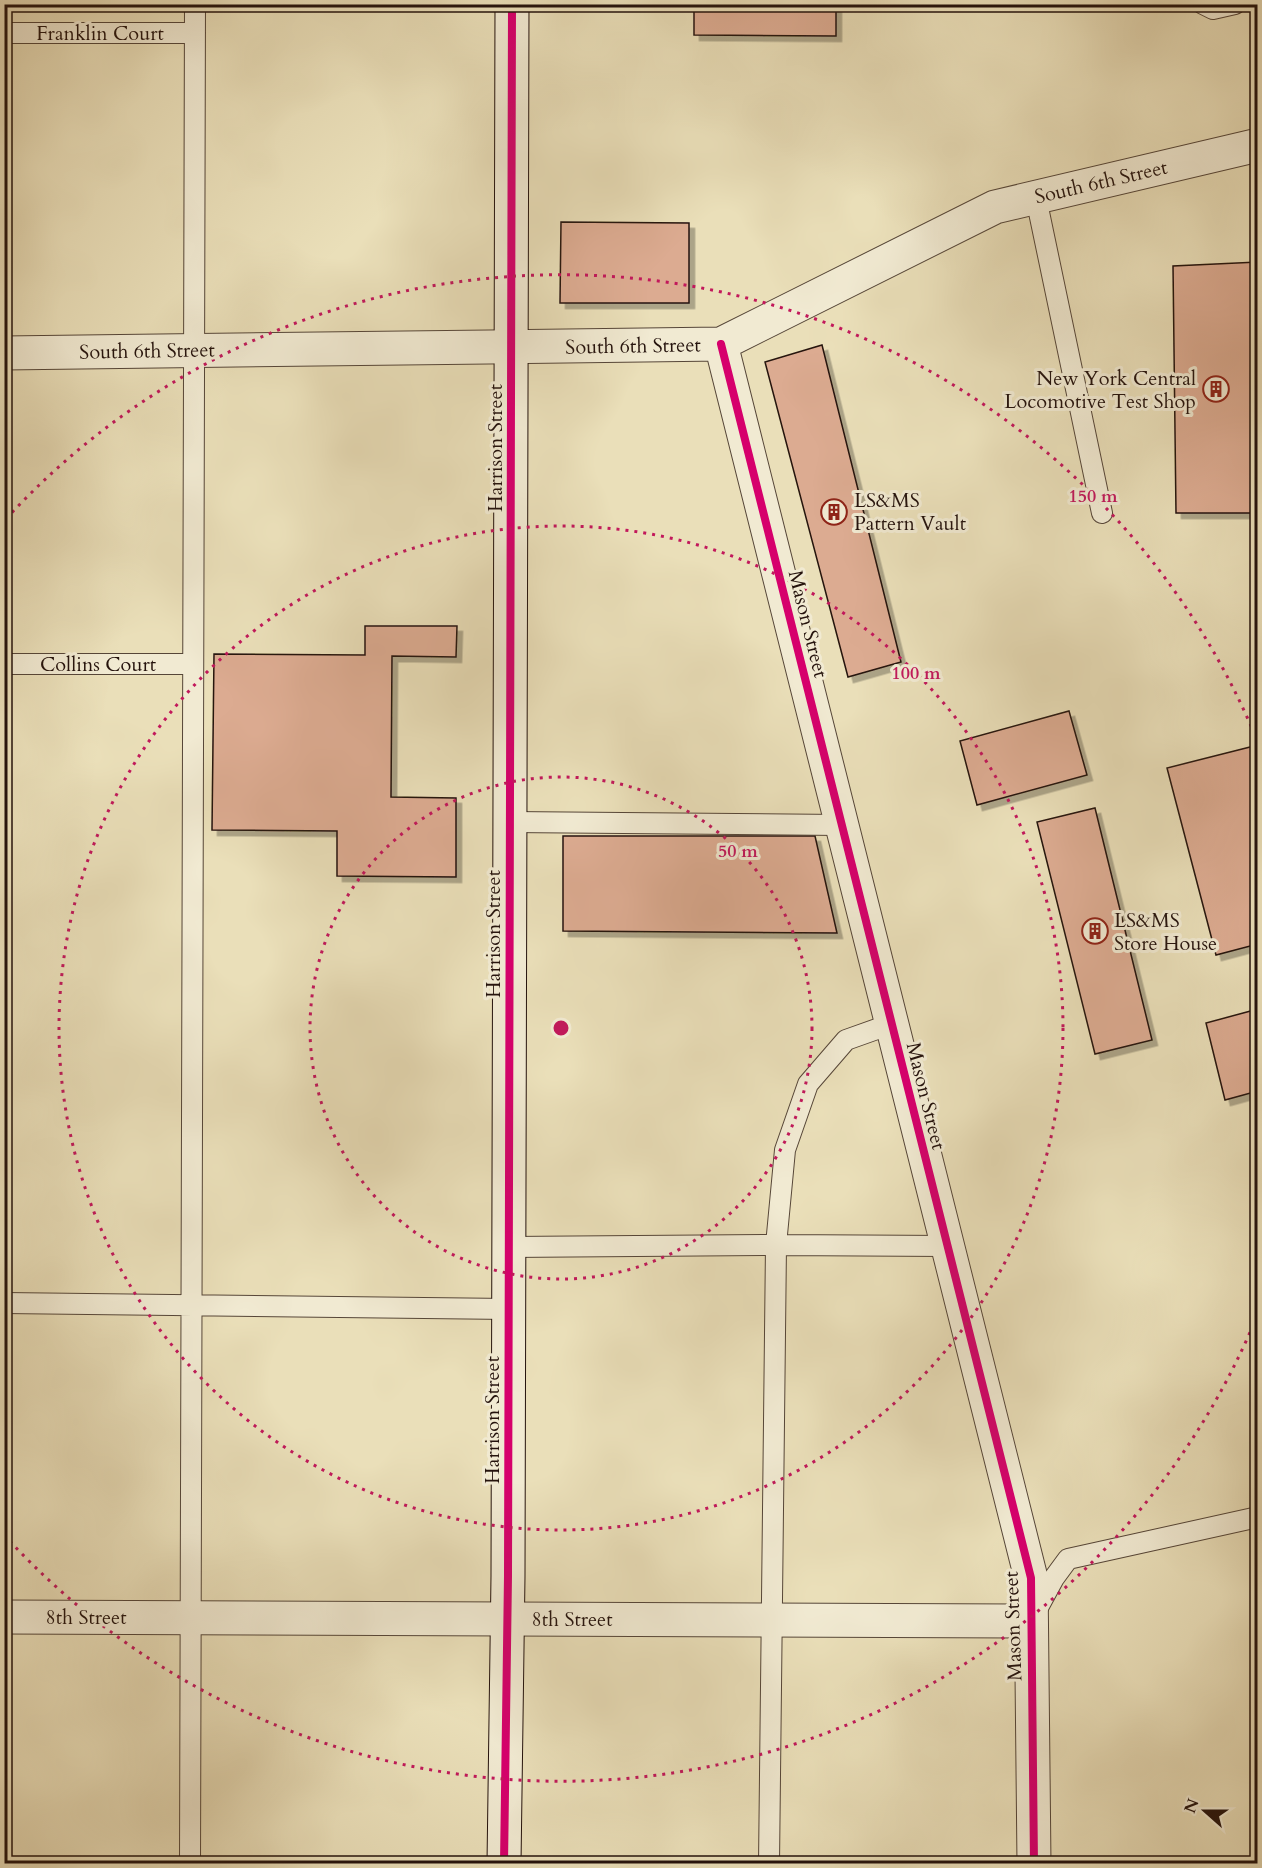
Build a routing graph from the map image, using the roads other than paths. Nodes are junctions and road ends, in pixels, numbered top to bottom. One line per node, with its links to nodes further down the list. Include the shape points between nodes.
1 (195, 4): 6 (lane)
2 (512, 4): 10 (street, Harrison Street)
3 (1203, 4): 4 (lane, via 1213,9)
4 (1235, 4)
5 (4, 33): 6 (lane, Franklin Court)
6 (195, 33): 11 (lane)
7 (1257, 145): 8 (street, South 6th Street)
8 (1036, 198): 9 (street, South 6th Street, via 995,207); 13 (lane)
9 (721, 344): 10 (street, South 6th Street); 17 (street, Mason Street)
10 (511, 348): 11 (street, South 6th Street); 16 (street, Harrison Street)
11 (193, 351): 12 (street, South 6th Street); 15 (lane)
12 (4, 352)
13 (1102, 513)
14 (4, 664): 15 (lane, Collins Court)
15 (192, 664): 23 (lane)
16 (510, 822): 17 (lane); 21 (street, Harrison Street)
17 (842, 825): 18 (street, Mason Street)
18 (891, 1024): 19 (lane, via 846,1040 808,1084 784,1149); 20 (street, Mason Street)
19 (776, 1245): 20 (lane); 21 (lane); 28 (lane)
20 (947, 1246): 30 (street, Mason Street, via 1031,1578)
21 (509, 1247): 24 (street, Harrison Street)
22 (4, 1303): 23 (lane)
23 (191, 1304): 24 (lane); 26 (lane)
24 (509, 1308): 29 (street, Harrison Street)
25 (1257, 1517): 30 (lane, via 1068,1559)
26 (190, 1616): 27 (street, 8th Street); 29 (street, 8th Street); 31 (lane)
27 (4, 1617)
28 (772, 1618): 29 (street, 8th Street); 30 (street, 8th Street); 33 (lane)
29 (508, 1619): 32 (street, Harrison Street)
30 (1031, 1621): 34 (street, Mason Street)
31 (190, 1863)
32 (504, 1863)
33 (769, 1863)
34 (1034, 1863)

